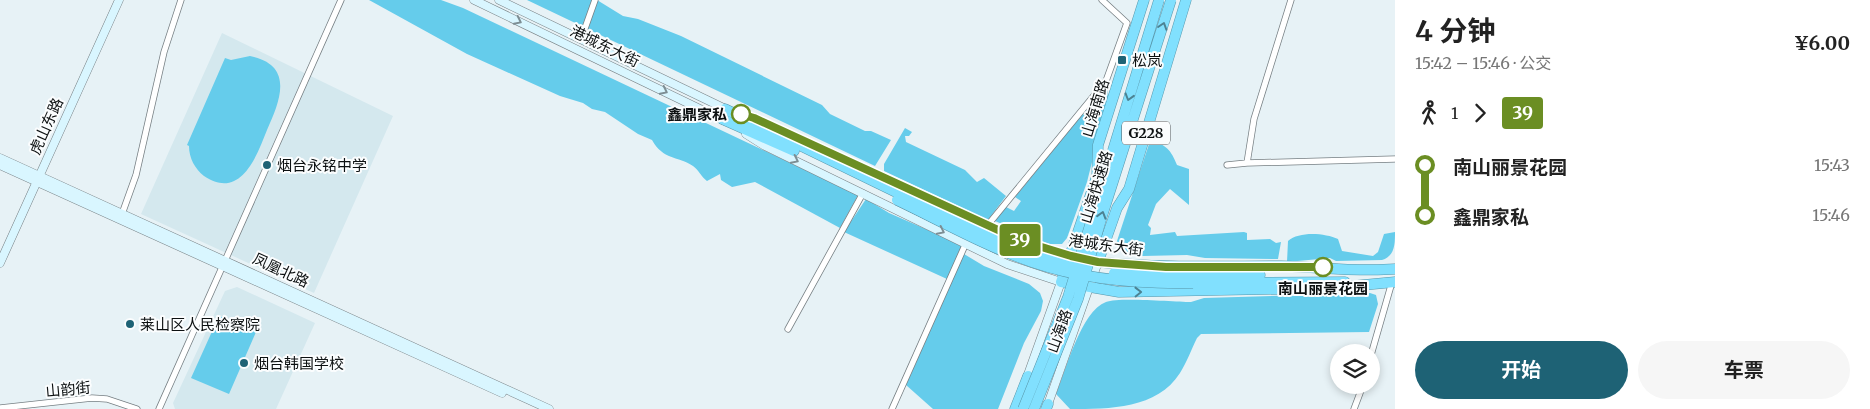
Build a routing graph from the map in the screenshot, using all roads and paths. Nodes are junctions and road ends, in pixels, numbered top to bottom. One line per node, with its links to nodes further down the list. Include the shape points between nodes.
1 (119, 0): 23 (main road, 虎山东路)
2 (181, 0): 26 (street, via 164,52 136,175)
3 (341, 0): 32 (street)
4 (474, 0): 16 (main road, 港城东大街, one-way to 16)
5 (500, 0): 15 (main road, 港城东大街)
6 (595, 0): 15 (street, via 584,31)
7 (1102, 0): 27 (street, via 1127,23 1110,76)
8 (1144, 0): 22 (highway, 山海南路 / G228, via 1098,145)
9 (1151, 0): 22 (highway)
10 (1159, 0): 51 (highway, 山海快速路, one-way to 51, bridge, via 1068,296)
11 (1171, 0): 52 (highway, 山海快速路, one-way to 11, bridge, via 1078,299)
12 (1182, 0): 25 (highway)
13 (1186, 0): 25 (highway, G228, via 1128,189)
14 (1291, 0): 19 (street, via 1254,119)
15 (586, 41): 16 (main road, 港城东大街)
16 (724, 114): 24 (main road, 港城东大街, one-way to 24, via 765,146); 27 (main road, 港城东大街, via 754,118); 35 (highway, 港城东大街, bridge, via 803,155 898,197 1030,262 1098,278 1136,282)
17 (0, 158): 23 (main road, 凤凰北路)
18 (1395, 159): 19 (street)
19 (1247, 163): 21 (street)
20 (0, 165): 23 (main road, 凤凰北路)
21 (1227, 166)
22 (1097, 176): 29 (highway, 山海南路 / G228)
23 (37, 179): 26 (main road, 凤凰北路); 31 (main road, 虎山东路); 32 (main road, 凤凰北路)
24 (863, 193): 28 (main road, 港城东大街, one-way to 28); 39 (street)
25 (1117, 208): 30 (highway, G228)
26 (122, 214): 32 (main road, 凤凰北路)
27 (987, 226): 29 (main road, 港城东大街)
28 (966, 243): 36 (main road, 港城东大街, via 1007,264); 49 (street)
29 (1071, 256): 30 (main road, 港城东大街); 36 (highway, 山海南路 / G228)
30 (1098, 262): 33 (highway, 港城东大街, via 1166,267 1283,266); 38 (main road, 山海路)
31 (0, 263)
32 (224, 263): 46 (street); 47 (main road, 凤凰北路); 48 (main road, 凤凰北路)
33 (1363, 271): 34 (highway, 港城东大街); 35 (highway, 港城东大街)
34 (1394, 276): 37 (highway, 港城东大街); 40 (street)
35 (1193, 279): 37 (highway, 港城东大街)
36 (1061, 282): 38 (highway, 港城东大街); 41 (main road, 山海路)
37 (1364, 284): 38 (highway, 港城东大街, one-way to 37, via 1119,292 1331,288)
38 (1089, 288): 43 (main road, 山海路)
39 (788, 328)
40 (1374, 344)
41 (1028, 376): 50 (highway)
42 (1360, 394): 53 (street)
43 (1047, 407)
44 (0, 408): 45 (street, 山韵街, via 92,398 107,399)
45 (137, 409)
46 (160, 409)
47 (538, 409)
48 (550, 409)
49 (892, 409)
50 (1014, 409)
51 (1023, 409)
52 (1034, 409)
53 (1354, 409)

